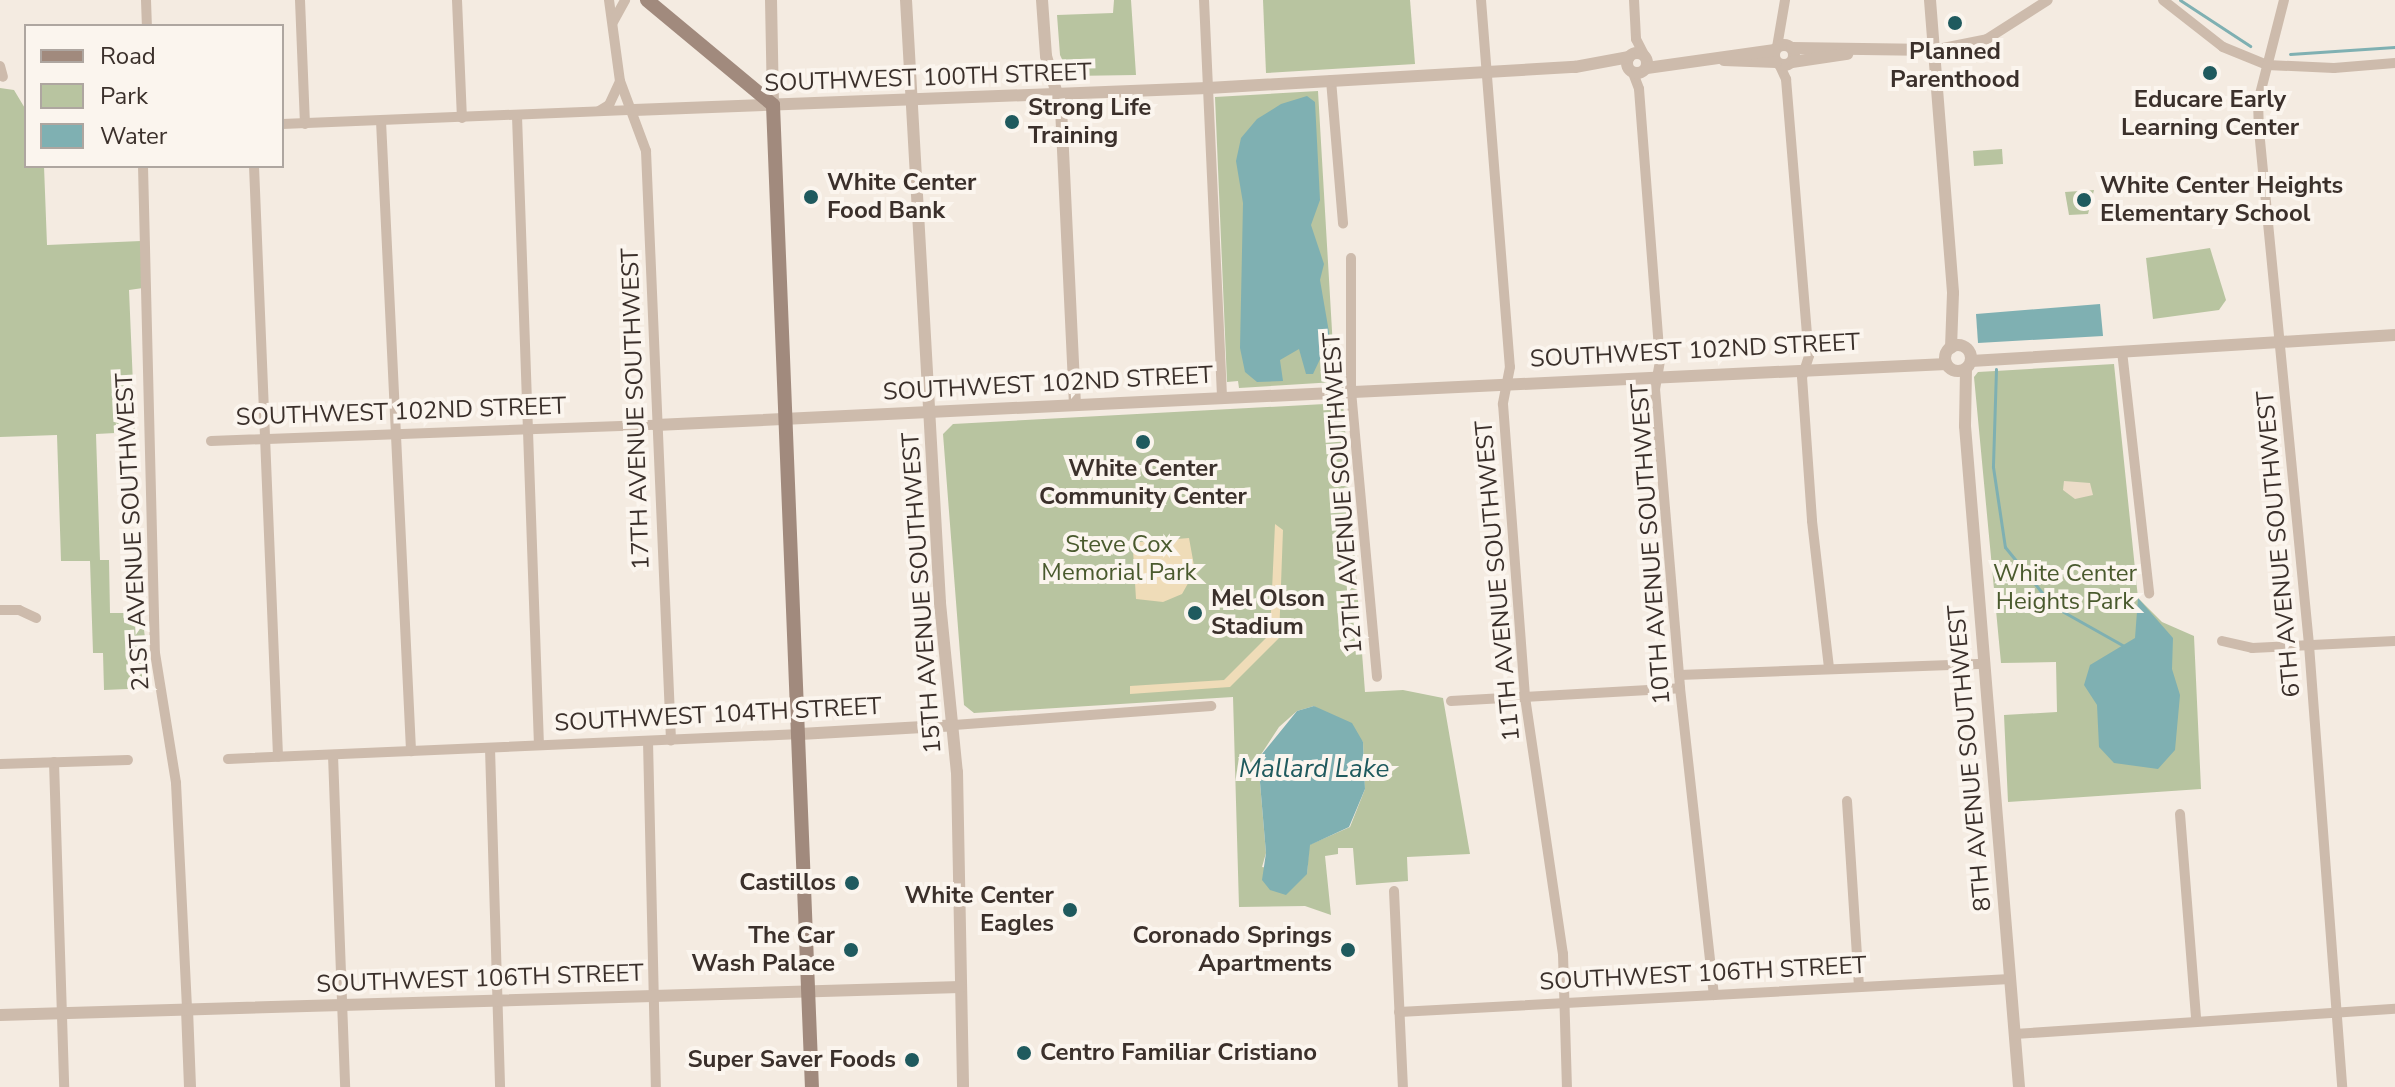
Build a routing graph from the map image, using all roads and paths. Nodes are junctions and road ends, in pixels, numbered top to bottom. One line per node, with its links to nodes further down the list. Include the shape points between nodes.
1 (146, 0): 19 (street)
2 (300, 0): 38 (street)
3 (457, 0): 35 (street)
4 (609, 0): 18 (street, 17TH AVENUE SOUTHWEST)
5 (625, 0): 18 (street)
6 (647, 0): 31 (main road)
7 (771, 0): 31 (street)
8 (906, 0): 30 (street, 15TH AVENUE SOUTHWEST)
9 (1042, 0): 29 (street)
10 (1204, 0): 28 (street)
11 (1481, 0): 25 (street, 11TH AVENUE SOUTHWEST)
12 (1634, 0): 22 (street)
13 (1785, 0): 21 (street)
14 (1930, 0): 20 (street, 8TH AVENUE SOUTHWEST)
15 (2048, 0): 20 (street, SOUTHWEST 100TH STREET, via 1987,39)
16 (2163, 0): 24 (street, via 2223,47)
17 (2284, 0): 24 (street, 6TH AVENUE SOUTHWEST)
18 (613, 22): 27 (street, 17TH AVENUE SOUTHWEST)
19 (147, 24)
20 (1933, 50): 21 (street, SOUTHWEST 100TH STREET); 46 (street, 8TH AVENUE SOUTHWEST)
21 (1784, 55): 22 (street, SOUTHWEST 100TH STREET); 47 (street)
22 (1638, 63): 25 (street, SOUTHWEST 100TH STREET); 48 (street, 10TH AVENUE SOUTHWEST)
23 (2395, 63): 24 (street, via 2334,68)
24 (2267, 65): 44 (street, 6TH AVENUE SOUTHWEST, via 2258,102 2259,130)
25 (1485, 72): 26 (street, SOUTHWEST 100TH STREET); 49 (street, 11TH AVENUE SOUTHWEST)
26 (1331, 80): 28 (street, SOUTHWEST 100TH STREET); 41 (street)
27 (620, 81): 32 (street, 17TH AVENUE SOUTHWEST); 33 (street, via 609,105)
28 (1208, 88): 29 (street, SOUTHWEST 100TH STREET); 51 (street)
29 (1055, 95): 30 (street, SOUTHWEST 100TH STREET); 52 (street, via 1061,108)
30 (914, 101): 31 (street, SOUTHWEST 100TH STREET); 53 (street, 15TH AVENUE SOUTHWEST)
31 (773, 105): 32 (street, SOUTHWEST 100TH STREET); 54 (main road)
32 (634, 110): 33 (street, SOUTHWEST 100TH STREET); 55 (street, 17TH AVENUE SOUTHWEST, via 646,151)
33 (597, 112): 34 (street, SOUTHWEST 100TH STREET)
34 (517, 116): 35 (street, SOUTHWEST 100TH STREET); 56 (street)
35 (462, 118): 36 (street, SOUTHWEST 100TH STREET)
36 (381, 121): 38 (street, SOUTHWEST 100TH STREET); 57 (street)
37 (284, 124): 38 (street, SOUTHWEST 100TH STREET)
38 (305, 124)
39 (143, 168): 99 (street, 21ST AVENUE SOUTHWEST, via 155,653 176,783)
40 (254, 168): 58 (street)
41 (1343, 223)
42 (1351, 258): 50 (street, 12TH AVENUE SOUTHWEST)
43 (2395, 335): 44 (street, SOUTHWEST 102ND STREET)
44 (2281, 341): 45 (street, SOUTHWEST 102ND STREET); 65 (street, 6TH AVENUE SOUTHWEST)
45 (2122, 351): 46 (street, SOUTHWEST 102ND STREET); 60 (street)
46 (1959, 358): 47 (street, SOUTHWEST 102ND STREET); 66 (street, 8TH AVENUE SOUTHWEST)
47 (1806, 367): 48 (street, SOUTHWEST 102ND STREET); 67 (street, via 1812,521)
48 (1658, 374): 49 (street, SOUTHWEST 102ND STREET); 68 (street, 10TH AVENUE SOUTHWEST, via 1655,389)
49 (1510, 381): 50 (street, SOUTHWEST 102ND STREET); 71 (street, 11TH AVENUE SOUTHWEST, via 1503,404)
50 (1351, 391): 51 (street, SOUTHWEST 102ND STREET); 69 (street, 12TH AVENUE SOUTHWEST)
51 (1222, 398): 52 (street, SOUTHWEST 102ND STREET)
52 (1075, 405): 53 (street, SOUTHWEST 102ND STREET)
53 (930, 413): 54 (street, SOUTHWEST 102ND STREET); 74 (street, 15TH AVENUE SOUTHWEST, via 940,603)
54 (789, 421): 55 (street, SOUTHWEST 102ND STREET); 75 (main road)
55 (656, 425): 56 (street, SOUTHWEST 102ND STREET); 76 (street, 17TH AVENUE SOUTHWEST)
56 (530, 430): 57 (street, SOUTHWEST 102ND STREET); 78 (street)
57 (398, 434): 58 (street, SOUTHWEST 102ND STREET); 80 (street)
58 (265, 438): 59 (street, SOUTHWEST 102ND STREET); 82 (street)
59 (211, 441)
60 (2149, 593)
61 (0, 610): 62 (street, via 19,610)
62 (36, 618)
63 (2222, 641): 65 (street, via 2252,648)
64 (2395, 641): 65 (street)
65 (2309, 645): 103 (street, 6TH AVENUE SOUTHWEST)
66 (1985, 664): 67 (street); 90 (street, 8TH AVENUE SOUTHWEST)
67 (1829, 669): 68 (street)
68 (1679, 675): 70 (street, 10TH AVENUE SOUTHWEST)
69 (1377, 677)
70 (1680, 688): 71 (street); 95 (street, 10TH AVENUE SOUTHWEST)
71 (1525, 697): 72 (street); 97 (street, 11TH AVENUE SOUTHWEST, via 1563,954)
72 (1451, 701)
73 (1211, 706): 74 (street, SOUTHWEST 104TH STREET)
74 (954, 725): 75 (street, SOUTHWEST 104TH STREET); 91 (street, 15TH AVENUE SOUTHWEST)
75 (800, 734): 76 (street, SOUTHWEST 104TH STREET); 93 (main road)
76 (671, 740): 77 (street, SOUTHWEST 104TH STREET)
77 (648, 741): 78 (street, SOUTHWEST 104TH STREET); 94 (street)
78 (539, 745): 79 (street, SOUTHWEST 104TH STREET)
79 (490, 748): 80 (street, SOUTHWEST 104TH STREET); 96 (street)
80 (411, 751): 81 (street, SOUTHWEST 104TH STREET)
81 (333, 755): 82 (street, SOUTHWEST 104TH STREET); 98 (street)
82 (278, 757): 83 (street, SOUTHWEST 104TH STREET)
83 (228, 759)
84 (128, 760): 85 (street)
85 (54, 762): 86 (street); 102 (street)
86 (0, 764)
87 (1847, 801): 92 (street)
88 (2180, 814): 105 (street)
89 (1394, 891): 101 (street)
90 (2010, 979): 92 (street, SOUTHWEST 106TH STREET); 106 (street, 8TH AVENUE SOUTHWEST)
91 (961, 987): 93 (street, SOUTHWEST 106TH STREET); 113 (street, 15TH AVENUE SOUTHWEST)
92 (1859, 987): 95 (street, SOUTHWEST 106TH STREET)
93 (808, 991): 94 (street, SOUTHWEST 106TH STREET); 112 (main road)
94 (655, 995): 96 (street, SOUTHWEST 106TH STREET); 111 (street)
95 (1714, 995): 97 (street, SOUTHWEST 106TH STREET)
96 (498, 1000): 98 (street, SOUTHWEST 106TH STREET); 110 (street)
97 (1564, 1004): 101 (street, SOUTHWEST 106TH STREET); 115 (street, 11TH AVENUE SOUTHWEST)
98 (343, 1005): 99 (street, SOUTHWEST 106TH STREET); 109 (street)
99 (187, 1009): 102 (street, SOUTHWEST 106TH STREET); 108 (street, 21ST AVENUE SOUTHWEST)
100 (2395, 1009): 103 (street)
101 (1399, 1012): 114 (street)
102 (61, 1013): 104 (street, SOUTHWEST 106TH STREET); 107 (street)
103 (2338, 1013): 105 (street); 117 (street, 6TH AVENUE SOUTHWEST)
104 (0, 1015)
105 (2196, 1019): 106 (street)
106 (2015, 1034): 116 (street, 8TH AVENUE SOUTHWEST)
107 (64, 1087)
108 (190, 1087)
109 (345, 1087)
110 (500, 1087)
111 (656, 1087)
112 (812, 1087)
113 (963, 1087)
114 (1403, 1087)
115 (1567, 1087)
116 (2019, 1087)
117 (2342, 1087)

